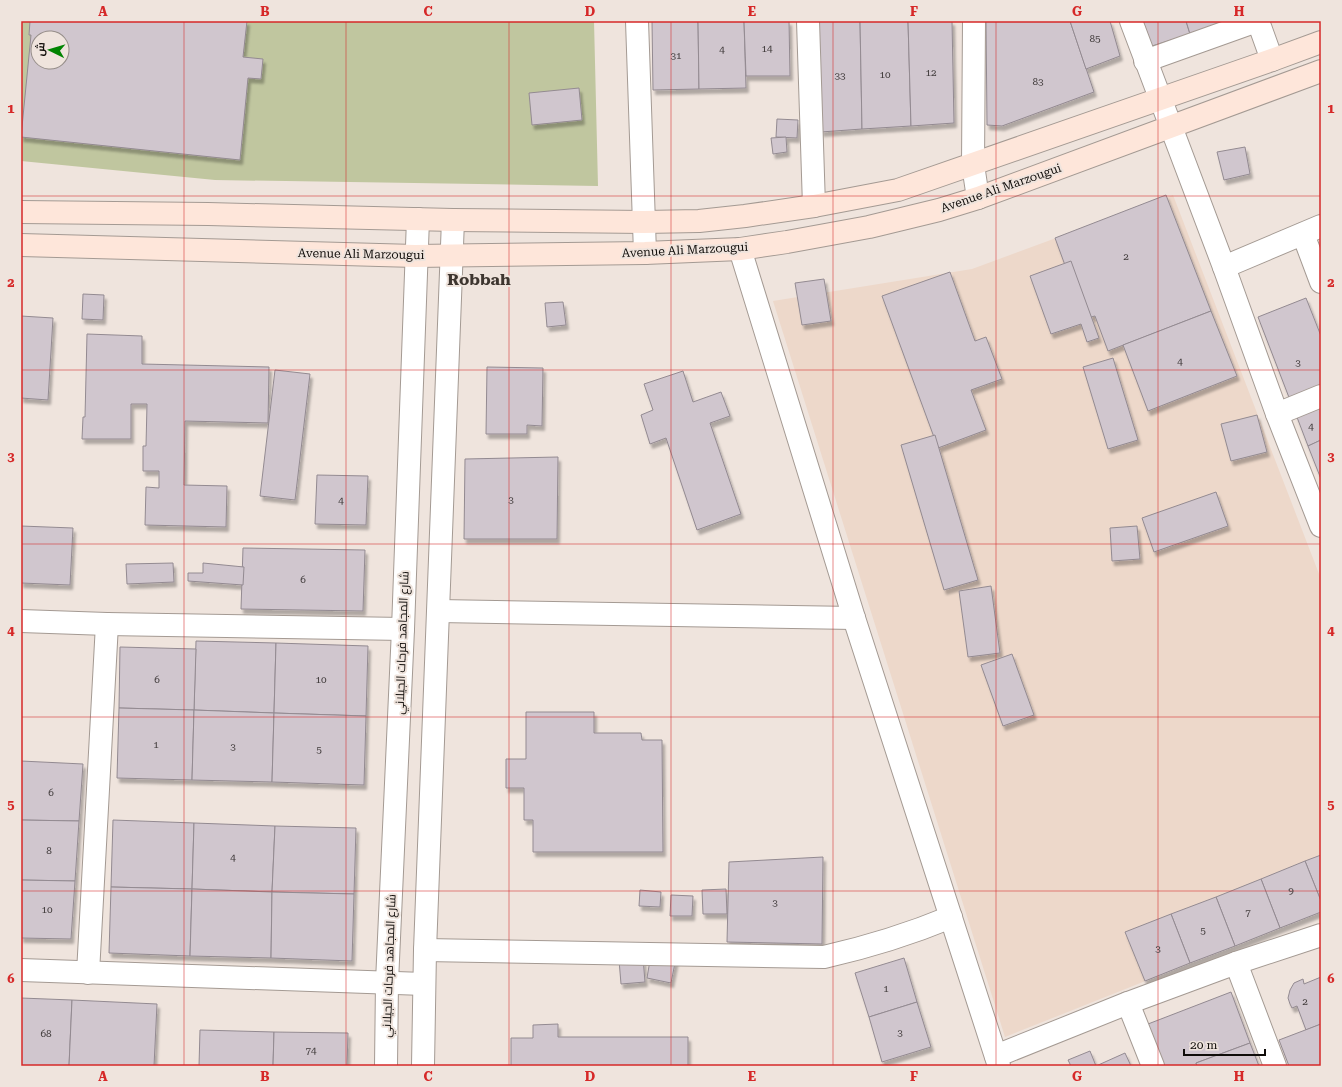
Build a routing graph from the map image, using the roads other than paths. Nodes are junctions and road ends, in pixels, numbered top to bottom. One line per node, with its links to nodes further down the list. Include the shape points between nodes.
1 (636, 21): 18 (street)
2 (808, 21): 14 (street)
3 (974, 21): 12 (street)
4 (1131, 21): 8 (street)
5 (1257, 21): 7 (street); 8 (street)
6 (1321, 42): 7 (main road)
7 (1272, 60): 10 (main road)
8 (1145, 61): 10 (street)
9 (1321, 71): 11 (main road, Avenue Ali Marzougui)
10 (1160, 99): 11 (street); 12 (main road)
11 (1172, 127): 13 (main road, Avenue Ali Marzougui); 25 (street)
12 (973, 164): 13 (street); 14 (main road, via 898,190)
13 (978, 198): 21 (main road, Avenue Ali Marzougui, via 869,227)
14 (814, 206): 18 (main road, via 722,218)
15 (21, 212): 16 (main road)
16 (418, 219): 17 (main road); 23 (street, شارع المجاهد فرحات الجيلاني)
17 (453, 220): 18 (main road); 24 (street)
18 (644, 222): 22 (street)
19 (1312, 230): 25 (street); 26 (street)
20 (21, 245): 23 (main road, Avenue Ali Marzougui)
21 (740, 249): 22 (main road, Avenue Ali Marzougui); 31 (street)
22 (645, 253): 24 (main road, Avenue Ali Marzougui)
23 (415, 256): 24 (main road, Avenue Ali Marzougui); 34 (street, شارع المجاهد فرحات الجيلاني)
24 (452, 256): 30 (street)
25 (1224, 267): 28 (street)
26 (1321, 282)
27 (1321, 396): 28 (street)
28 (1277, 414): 29 (street)
29 (1321, 526)
30 (439, 610): 31 (street); 37 (street)
31 (854, 618): 35 (street)
32 (21, 620): 33 (street)
33 (107, 624): 34 (street); 40 (street)
34 (402, 629): 41 (street, شارع المجاهد فرحات الجيلاني)
35 (951, 917): 37 (street, via 856,950 824,957); 44 (street)
36 (1321, 934): 38 (street)
37 (426, 950): 42 (street)
38 (1236, 963): 43 (street); 48 (street)
39 (21, 970): 40 (street)
40 (88, 973): 41 (street)
41 (387, 982): 42 (street); 45 (street, شارع المجاهد فرحات الجيلاني)
42 (424, 984): 46 (street)
43 (1128, 1003): 44 (street); 47 (street)
44 (998, 1061)
45 (386, 1066)
46 (423, 1066)
47 (1153, 1066)
48 (1275, 1066)

